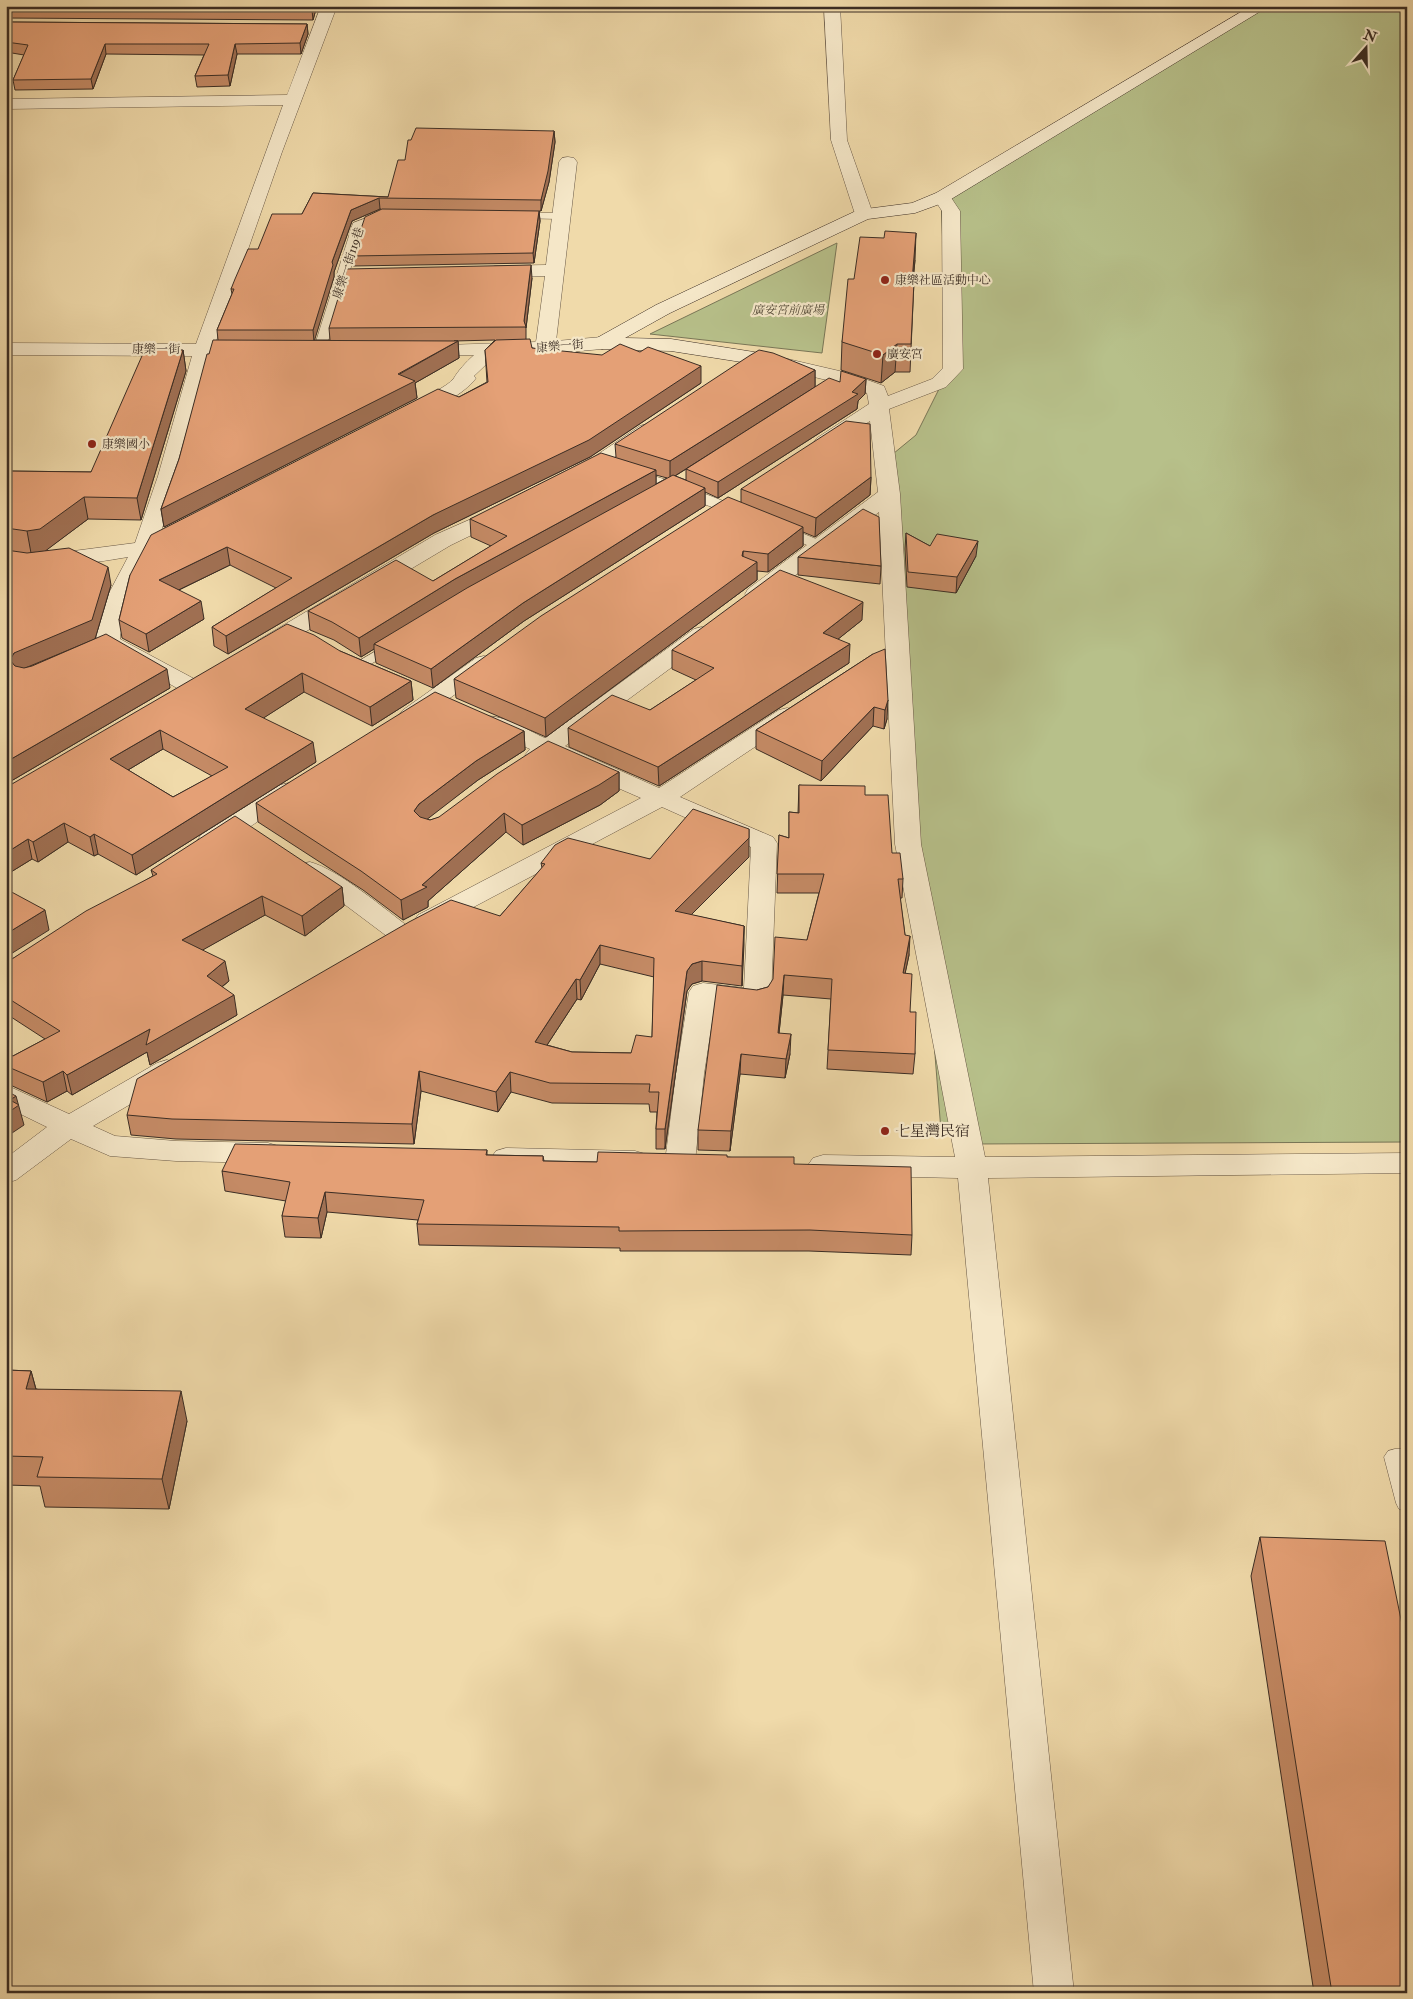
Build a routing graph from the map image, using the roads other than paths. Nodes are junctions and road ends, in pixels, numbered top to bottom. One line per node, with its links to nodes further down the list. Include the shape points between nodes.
1 (329, 6): 5 (street)
2 (832, 6): 11 (street, via 839,140)
3 (1262, 6): 9 (street)
4 (303, 27): 5 (street)
5 (323, 27): 6 (street)
6 (293, 100): 7 (street); 21 (street)
7 (6, 104)
8 (568, 162): 13 (street)
9 (942, 197): 11 (street, via 915,208); 28 (street, via 951,211 953,369 939,383)
10 (400, 214): 16 (lane, 康樂一街119巷, via 380,214 359,223)
11 (864, 214): 18 (street, via 663,309)
12 (500, 216): 13 (lane)
13 (560, 216): 14 (street)
14 (555, 270): 15 (street); 19 (street)
15 (478, 272)
16 (344, 274): 17 (street); 25 (lane, 康樂一街119巷)
17 (363, 274)
18 (602, 343): 19 (street, 康樂一街); 26 (street, 康樂一街, via 671,345)
19 (545, 348): 22 (street, 康樂一街)
20 (6, 349): 21 (street, 康樂一街)
21 (204, 349): 23 (street, 康樂一街); 46 (street, via 169,476)
22 (491, 349): 24 (street, 康樂一街); 29 (street, via 450,391)
23 (242, 350)
24 (405, 350)
25 (319, 351)
26 (754, 358): 27 (street); 28 (street, 康樂一街, via 833,382 877,390)
27 (729, 374)
28 (879, 406): 31 (street); 37 (street)
29 (398, 418)
30 (663, 419): 32 (street)
31 (806, 454)
32 (598, 464): 34 (street); 35 (lane)
33 (688, 475): 35 (lane)
34 (555, 485)
35 (672, 486): 38 (lane); 40 (lane)
36 (750, 490): 40 (street)
37 (889, 494): 45 (street); 53 (street)
38 (655, 495)
39 (520, 502): 50 (street, via 443,540)
40 (726, 506): 41 (lane); 42 (street)
41 (752, 517)
42 (701, 522)
43 (769, 524): 45 (lane)
44 (170, 535): 46 (street)
45 (821, 546): 48 (street)
46 (144, 548): 47 (street, via 31,562); 52 (street, via 120,593)
47 (6, 559)
48 (741, 605)
49 (717, 623): 66 (street)
50 (290, 632): 54 (street); 57 (street)
51 (407, 636): 59 (lane)
52 (109, 643): 56 (street); 61 (street)
53 (898, 643): 58 (street); 85 (street, via 908,844)
54 (316, 644)
55 (503, 649): 63 (street)
56 (85, 654)
57 (249, 655)
58 (874, 659)
59 (351, 661): 60 (street)
60 (387, 677)
61 (191, 687)
62 (409, 687): 63 (street)
63 (436, 699): 65 (street); 66 (street)
64 (809, 701): 69 (street)
65 (395, 725)
66 (548, 748): 67 (street); 69 (street)
67 (518, 767)
68 (304, 781): 70 (street)
69 (662, 797): 74 (street); 81 (street, via 764,843 757,999 703,992)
70 (238, 822): 71 (street); 72 (street)
71 (263, 838)
72 (189, 854)
73 (287, 854): 74 (street)
74 (401, 934): 75 (street)
75 (376, 949)
76 (188, 1058): 78 (street)
77 (6, 1095): 78 (street)
78 (68, 1127): 79 (street, via 110,1146); 86 (street)
79 (294, 1154)
80 (482, 1158): 81 (street)
81 (680, 1162): 82 (street)
82 (710, 1162)
83 (1407, 1163): 85 (street)
84 (797, 1164): 85 (street)
85 (972, 1168): 89 (street)
86 (6, 1173)
87 (1407, 1457): 88 (lane, via 1396,1457)
88 (1407, 1503)
89 (1054, 1993)

